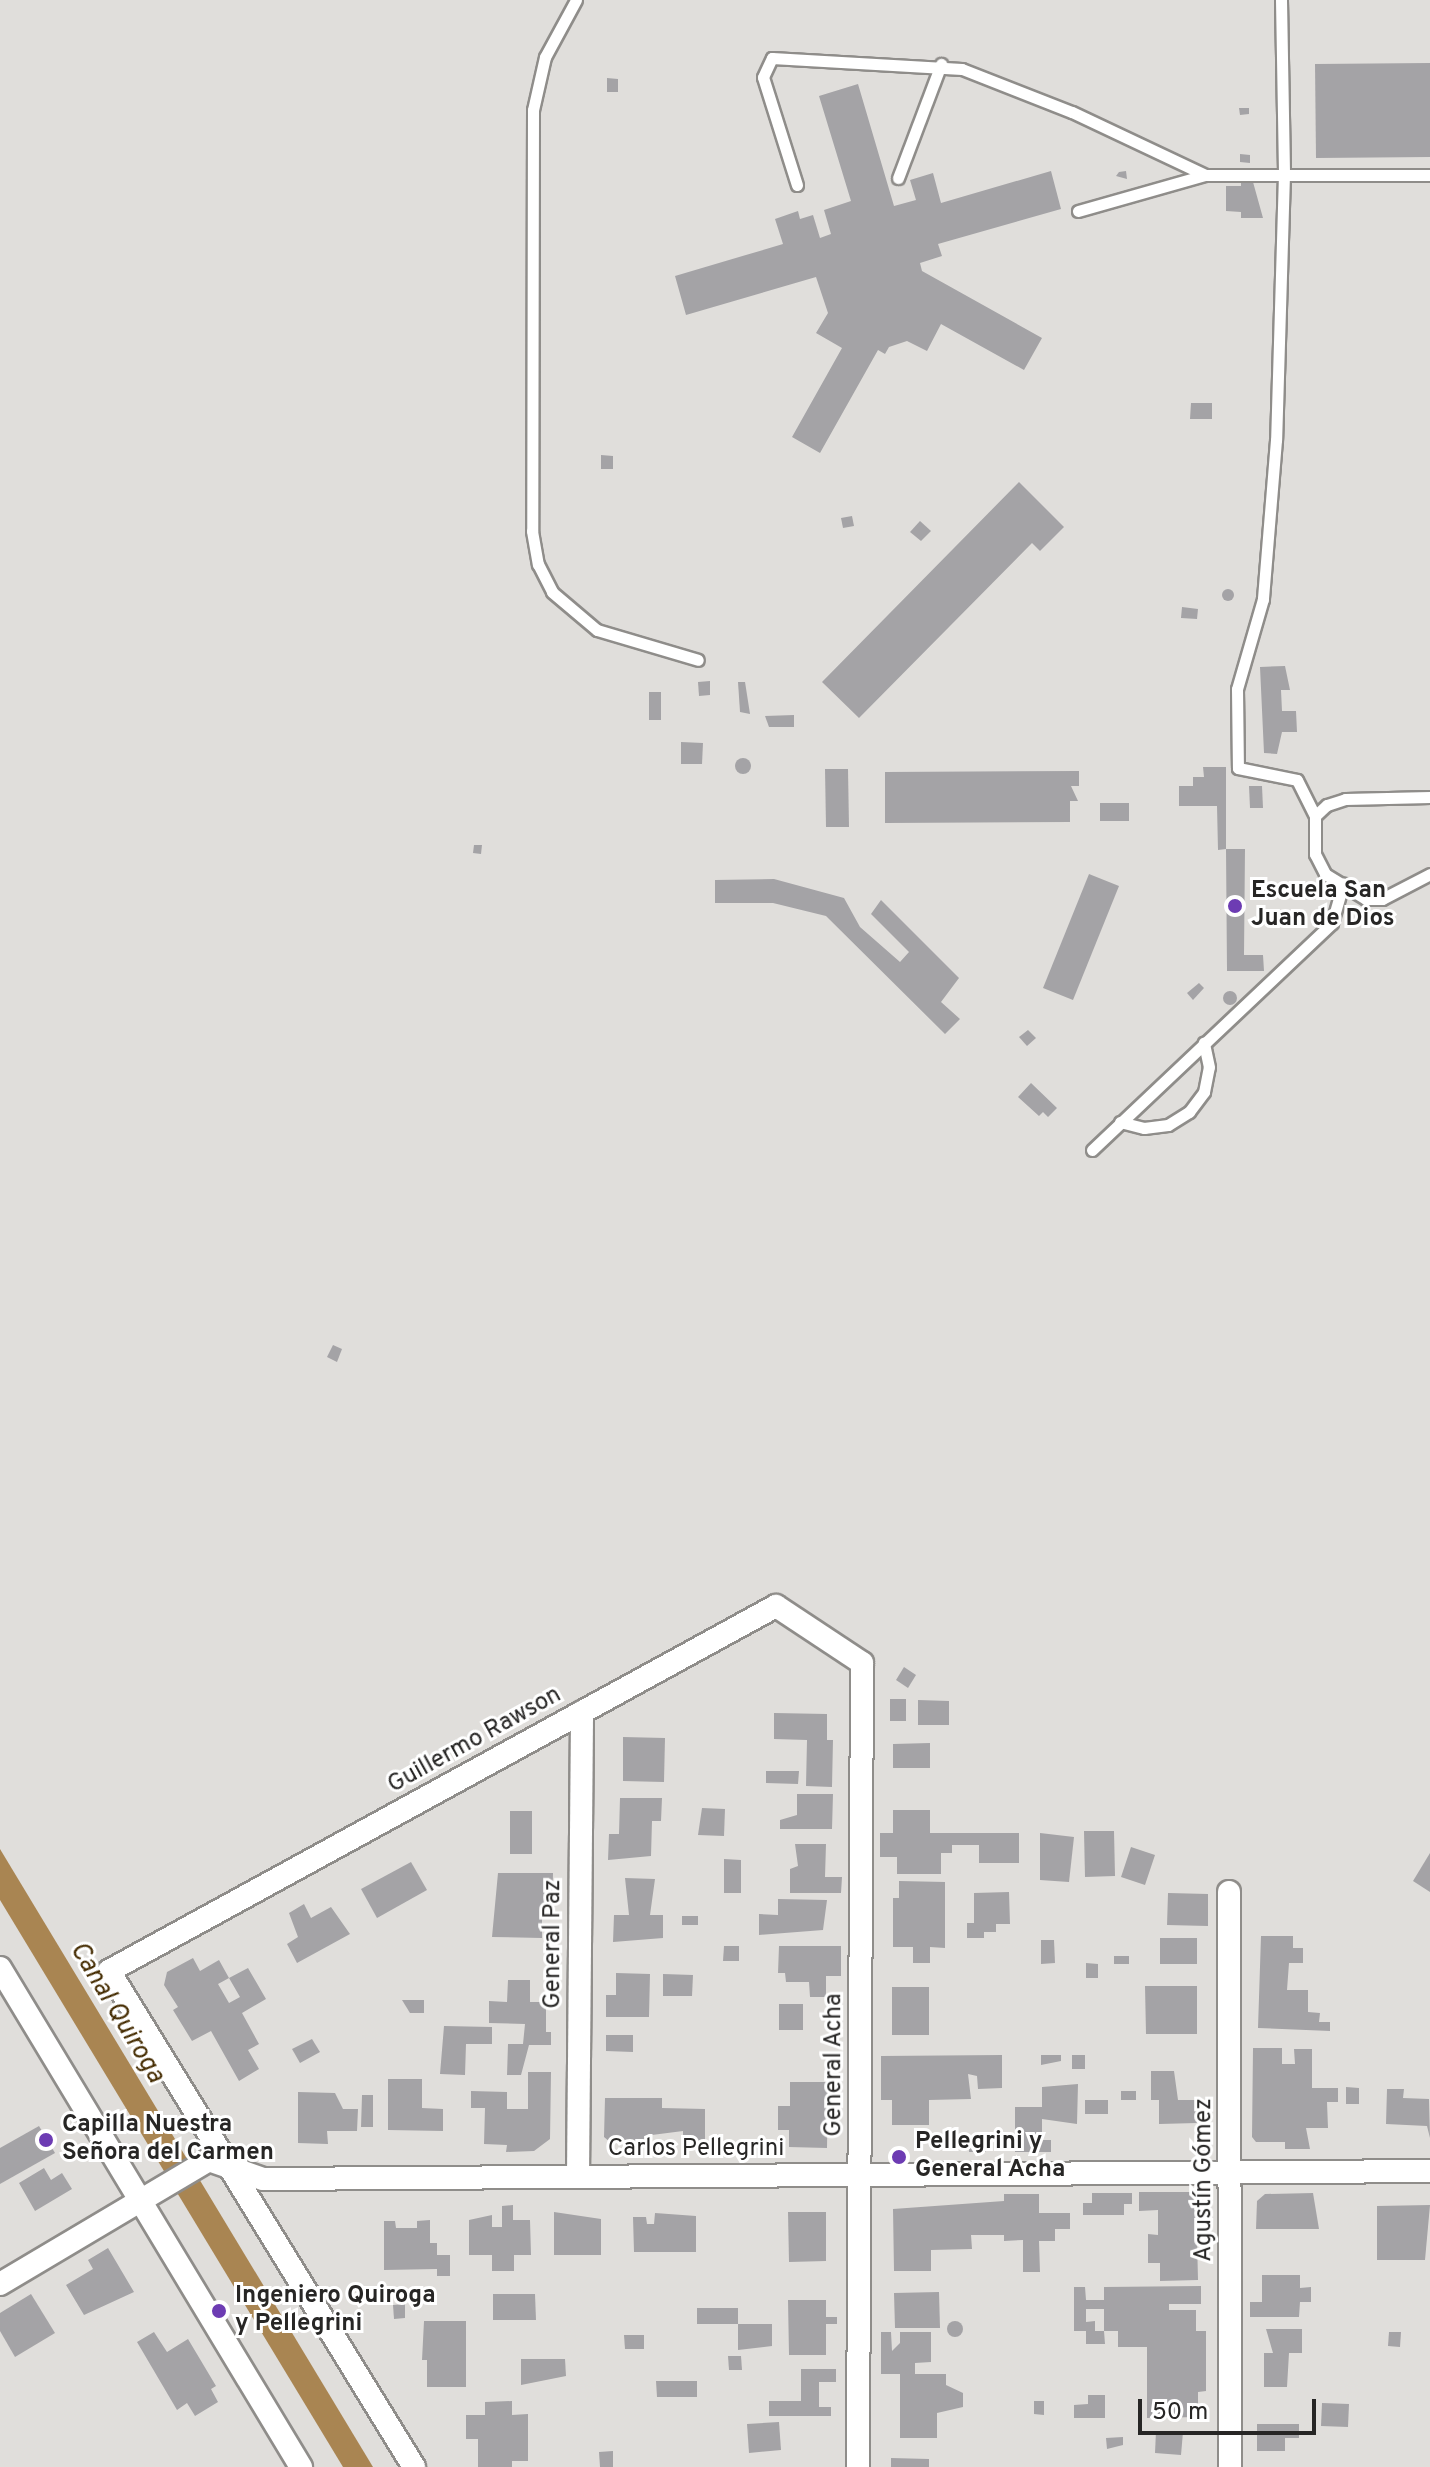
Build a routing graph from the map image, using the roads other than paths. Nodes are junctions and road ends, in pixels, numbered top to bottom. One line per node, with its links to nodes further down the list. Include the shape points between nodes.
1 (576, 0): 10 (lane, via 545,57 533,110 532,531 538,564 552,592 597,630)
2 (1281, 0): 4 (lane)
3 (941, 64): 5 (lane, via 1003,82); 7 (lane); 8 (lane, via 772,58 763,77)
4 (1284, 174): 5 (lane); 6 (lane); 12 (lane, via 1276,440 1263,599 1237,689 1238,768 1297,780)
5 (1205, 175): 9 (lane)
6 (1430, 175)
7 (898, 178)
8 (797, 185)
9 (1078, 211)
10 (698, 660)
11 (1430, 797): 12 (lane, via 1345,799)
12 (1315, 816): 14 (lane, via 1315,854 1325,874)
13 (1430, 874): 14 (lane, via 1382,899 1366,899)
14 (1343, 884): 15 (lane, via 1332,923)
15 (1204, 1043): 16 (lane); 16 (lane, via 1209,1067 1204,1092 1189,1112 1168,1125 1144,1128)
16 (1120, 1122): 17 (lane)
17 (1092, 1150)
18 (862, 1663): 19 (street, Guillermo Rawson, via 776,1606); 25 (street, General Acha)
19 (582, 1712): 22 (street, Guillermo Rawson, via 109,1971); 26 (street, General Paz)
20 (1229, 1892): 24 (street, Agustín Gómez)
21 (0, 1968): 27 (street)
22 (230, 2168): 26 (street, Carlos Pellegrini, via 263,2179); 27 (street, Carlos Pellegrini, via 209,2160); 30 (street)
23 (1430, 2171): 24 (street, Carlos Pellegrini)
24 (1231, 2173): 25 (street, Carlos Pellegrini); 32 (street, Agustín Gómez)
25 (861, 2175): 26 (street, Carlos Pellegrini); 31 (street, General Acha)
26 (578, 2176)
27 (139, 2198): 28 (street, Carlos Pellegrini); 29 (street)
28 (0, 2284)
29 (301, 2467)
30 (414, 2467)
31 (858, 2467)
32 (1230, 2467)

